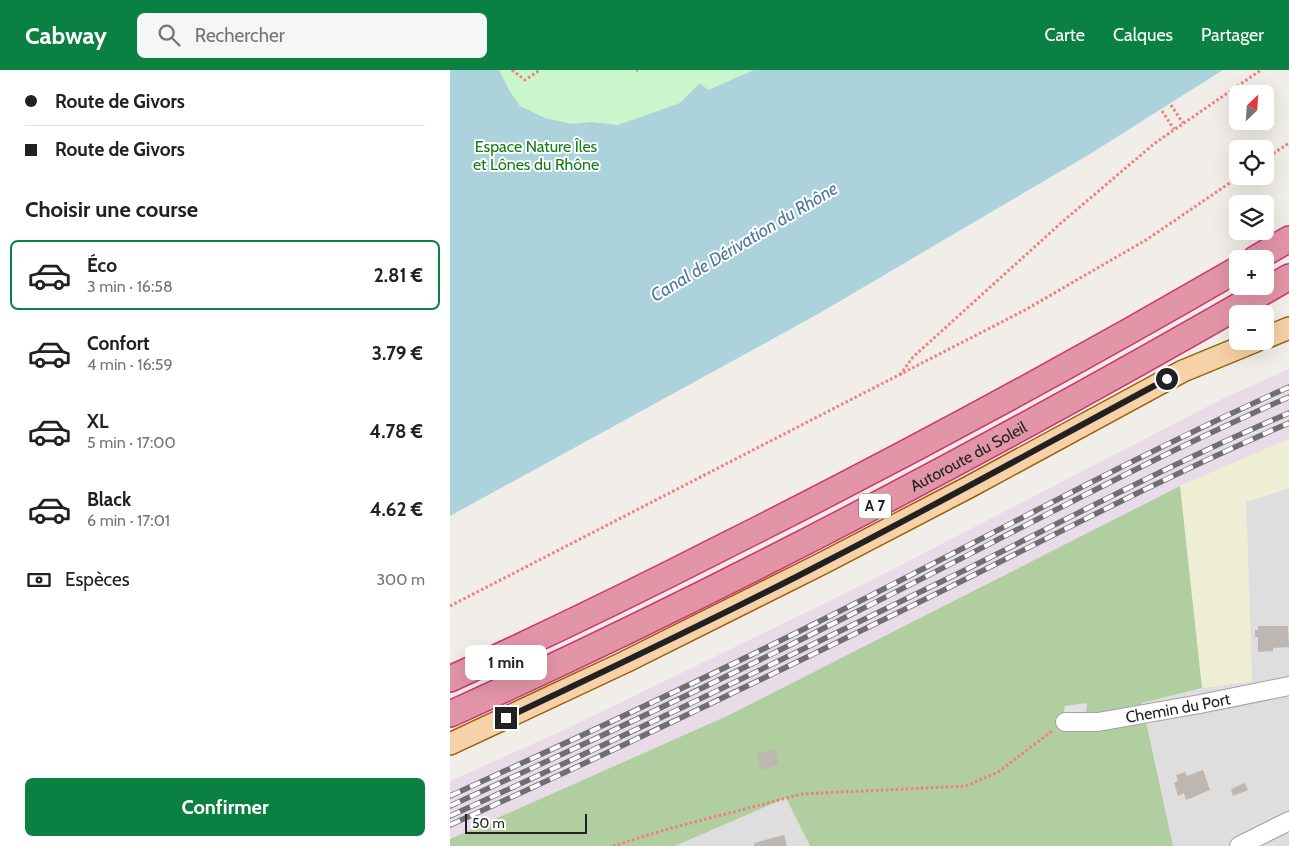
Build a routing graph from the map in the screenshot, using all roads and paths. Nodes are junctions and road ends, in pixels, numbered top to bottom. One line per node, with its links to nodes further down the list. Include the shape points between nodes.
1 (512, 70): 2 (path, via 525,80)
2 (540, 70)
3 (1261, 70): 6 (path)
4 (1170, 105): 6 (path)
5 (1162, 112): 7 (path)
6 (1183, 123): 7 (path)
7 (1174, 129): 18 (path, via 1061,223 913,357)
8 (1289, 143): 9 (path)
9 (1274, 153)
10 (1229, 183): 18 (path, via 1146,240 1025,310)
11 (1289, 239): 12 (highway)
12 (1270, 250)
13 (1229, 274): 20 (highway, Autoroute du Soleil / A 7, via 1018,394 860,477 604,607)
14 (1289, 277): 22 (highway, Autoroute du Soleil / A 7, via 1088,391 796,548)
15 (1289, 328): 16 (main road)
16 (1274, 334)
17 (1233, 350): 24 (main road, via 1183,370 823,563 625,662)
18 (900, 375): 19 (path)
19 (450, 606)
20 (450, 679)
21 (1289, 686): 23 (street, Chemin du Port, via 1098,722)
22 (450, 714)
23 (1065, 722): 26 (path, via 998,772 966,786 802,794)
24 (450, 744)
25 (1289, 821): 27 (street)
26 (613, 846)
27 (1239, 846)

